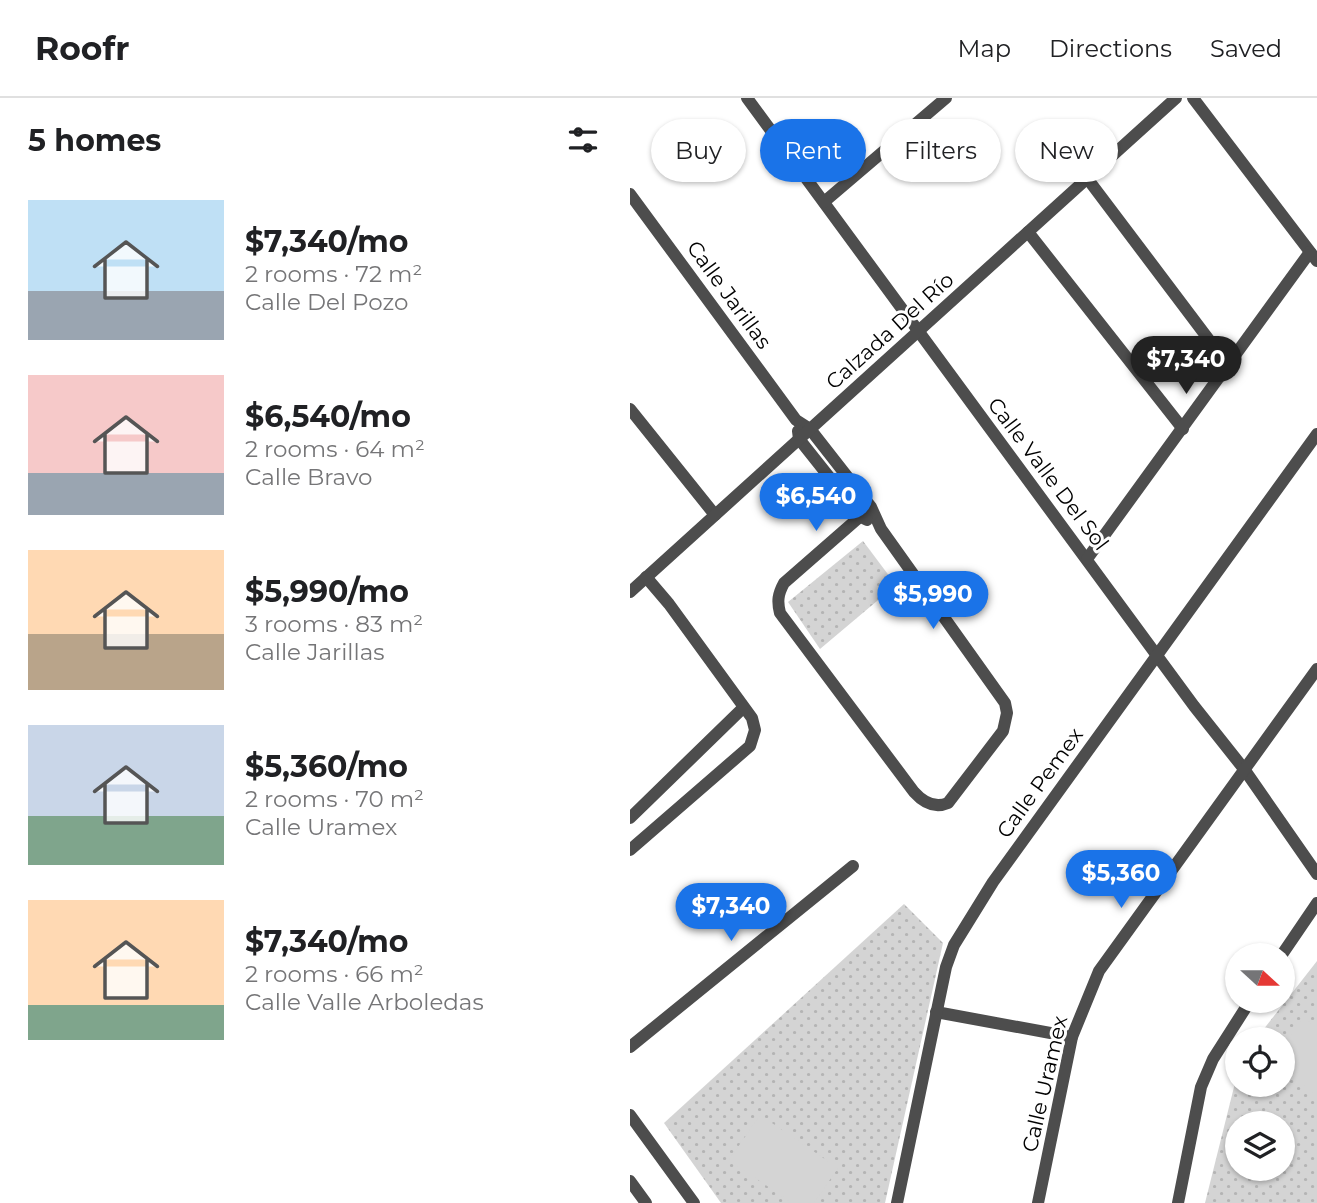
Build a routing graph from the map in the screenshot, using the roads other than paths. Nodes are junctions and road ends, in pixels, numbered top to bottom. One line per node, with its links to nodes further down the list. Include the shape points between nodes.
1 (747, 98): 9 (street, Calle Valle Del Sol)
2 (946, 98): 9 (street)
3 (1176, 98): 5 (street, Calzada Del Río)
4 (1193, 98): 11 (street)
5 (1118, 150)
6 (1083, 182): 10 (street, Calzada Del Río)
7 (1090, 182): 13 (street)
8 (630, 194): 15 (street, Calle Jarillas)
9 (824, 202): 12 (street, Calle Valle Del Sol)
10 (1028, 232): 12 (street, Calzada Del Río); 17 (street)
11 (1313, 256): 13 (street)
12 (918, 331): 16 (street, Calzada Del Río); 22 (street, Calle Valle Del Sol)
13 (1227, 365): 17 (street)
14 (630, 409): 21 (street)
15 (796, 420): 16 (street, Calle Jarillas); 19 (street, Calle Jarillas)
16 (810, 429): 19 (street, Calzada Del Río); 20 (street, Calle Jarillas)
17 (1183, 429): 22 (street)
18 (1317, 434): 25 (street, Calle Pemex)
19 (799, 439): 20 (street, Calle Jarillas); 21 (street, Calzada Del Río)
20 (866, 512): 20 (street, Calle Jarillas, via 784,583 778,598 780,613 919,797 933,806 948,803 1003,731 1005,703)
21 (715, 515): 23 (street, Calzada Del Río)
22 (1087, 559): 25 (street, Calle Valle Del Sol)
23 (646, 577): 24 (street, Calzada Del Río); 27 (street)
24 (630, 592)
25 (1157, 654): 28 (street, Calle Valle Del Sol); 35 (street, Calle Pemex, via 987,891 954,945)
26 (1317, 668): 28 (street, Calle Uramex)
27 (743, 708): 29 (street); 30 (street, via 755,723 750,746)
28 (1244, 769): 32 (street, Calle Valle Del Sol); 37 (street, Calle Uramex, via 1099,971)
29 (630, 818)
30 (630, 850)
31 (853, 866): 38 (street)
32 (1317, 874)
33 (1317, 903): 34 (street)
34 (1290, 943)
35 (936, 1012): 37 (street); 43 (street, Calle Pemex)
36 (1242, 1013): 45 (street, via 1201,1087)
37 (1072, 1037): 44 (street, Calle Uramex)
38 (630, 1047)
39 (630, 1115): 42 (street)
40 (630, 1181): 41 (street)
41 (646, 1203)
42 (694, 1203)
43 (897, 1203)
44 (1038, 1203)
45 (1178, 1203)

